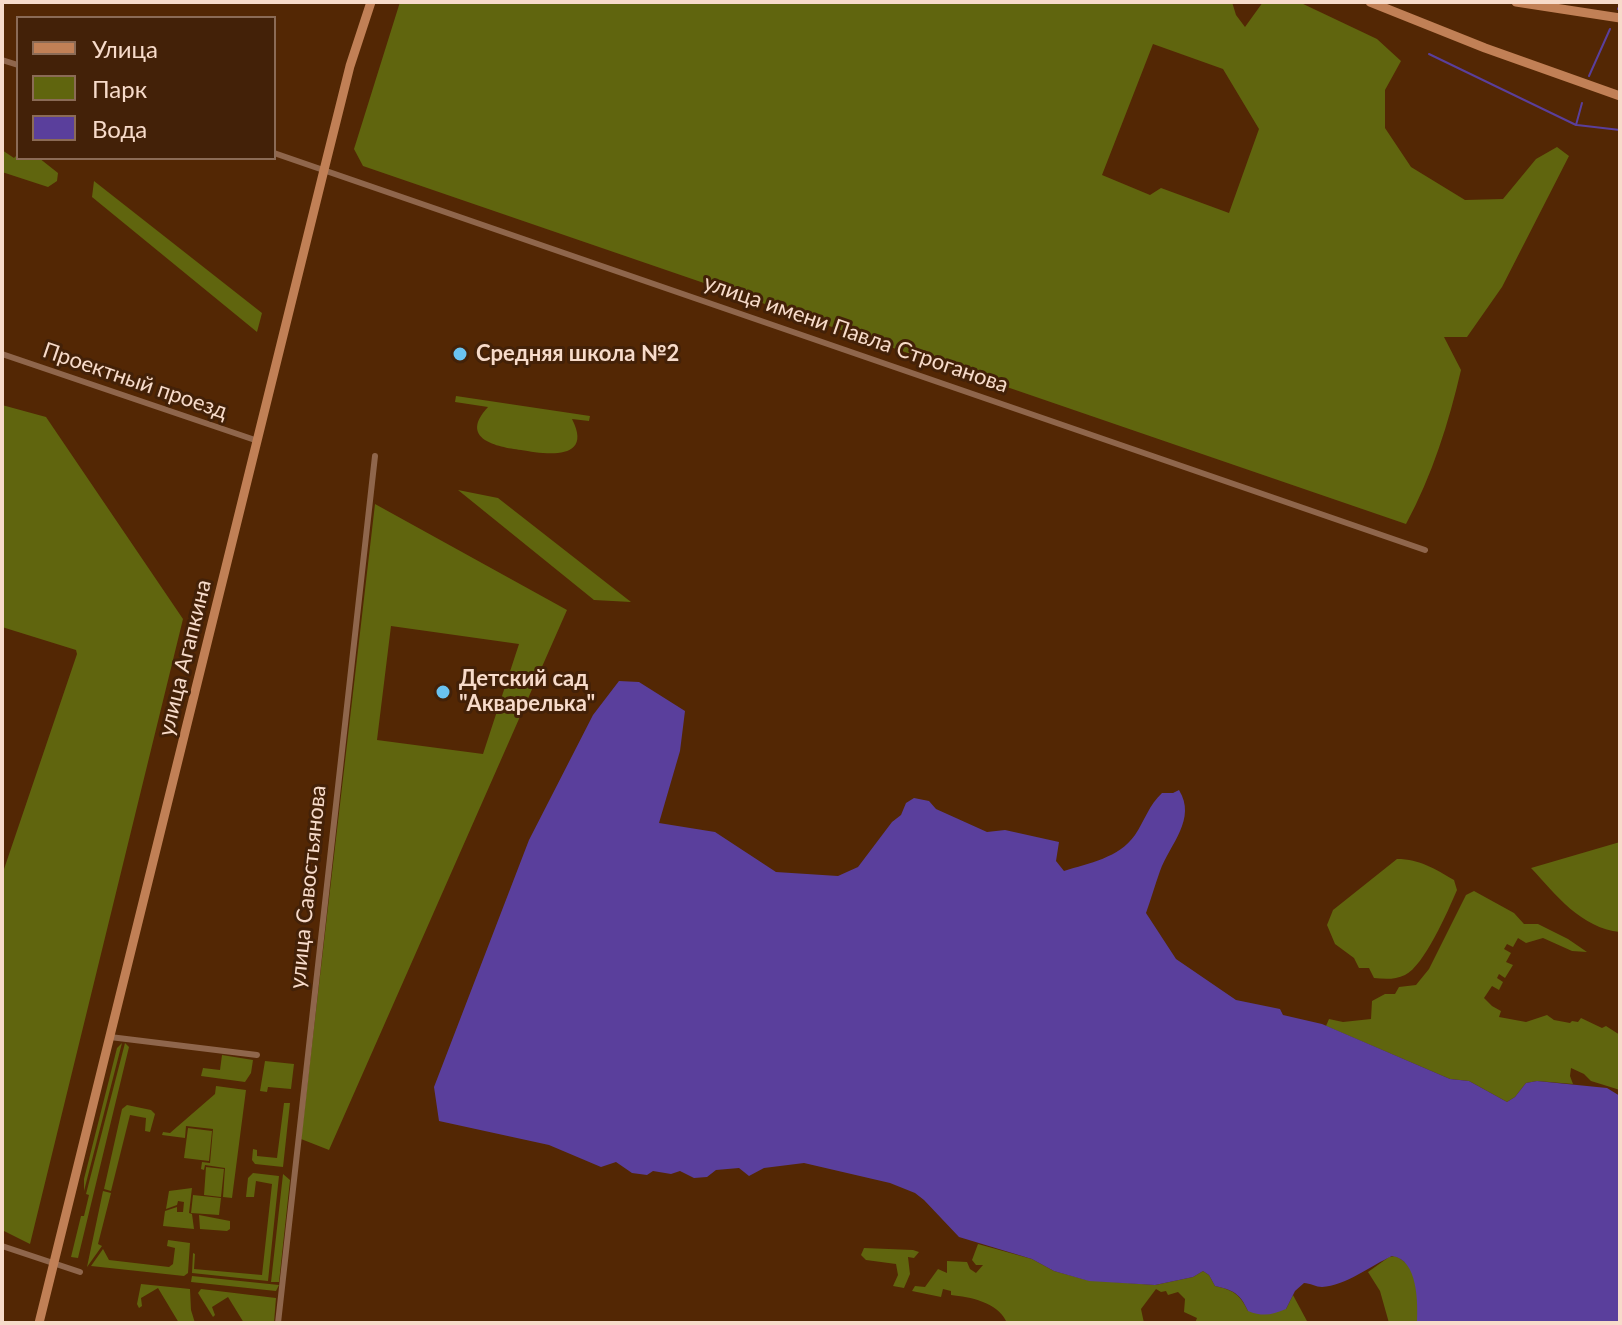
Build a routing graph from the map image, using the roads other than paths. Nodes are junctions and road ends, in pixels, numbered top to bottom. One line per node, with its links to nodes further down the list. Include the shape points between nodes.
1 (371, 2): 9 (main road, улица Агапкина)
2 (1370, 2): 5 (main road)
3 (1392, 2): 5 (main road)
4 (1516, 2): 6 (main road)
5 (1408, 18): 7 (main road)
6 (1620, 18)
7 (1620, 96)
8 (276, 154): 9 (street, улица имени Павла Строганова)
9 (324, 170): 11 (main road, улица Агапкина); 13 (street, улица имени Павла Строганова)
10 (2, 354): 11 (street, Проектный проезд)
11 (258, 441): 14 (main road, улица Агапкина)
12 (375, 456): 20 (street, улица Савостьянова)
13 (1425, 550)
14 (110, 1037): 15 (street); 17 (main road, улица Агапкина)
15 (257, 1055)
16 (2, 1246): 17 (street)
17 (54, 1263): 18 (street); 19 (main road, улица Агапкина)
18 (80, 1272)
19 (39, 1323)
20 (278, 1323)

